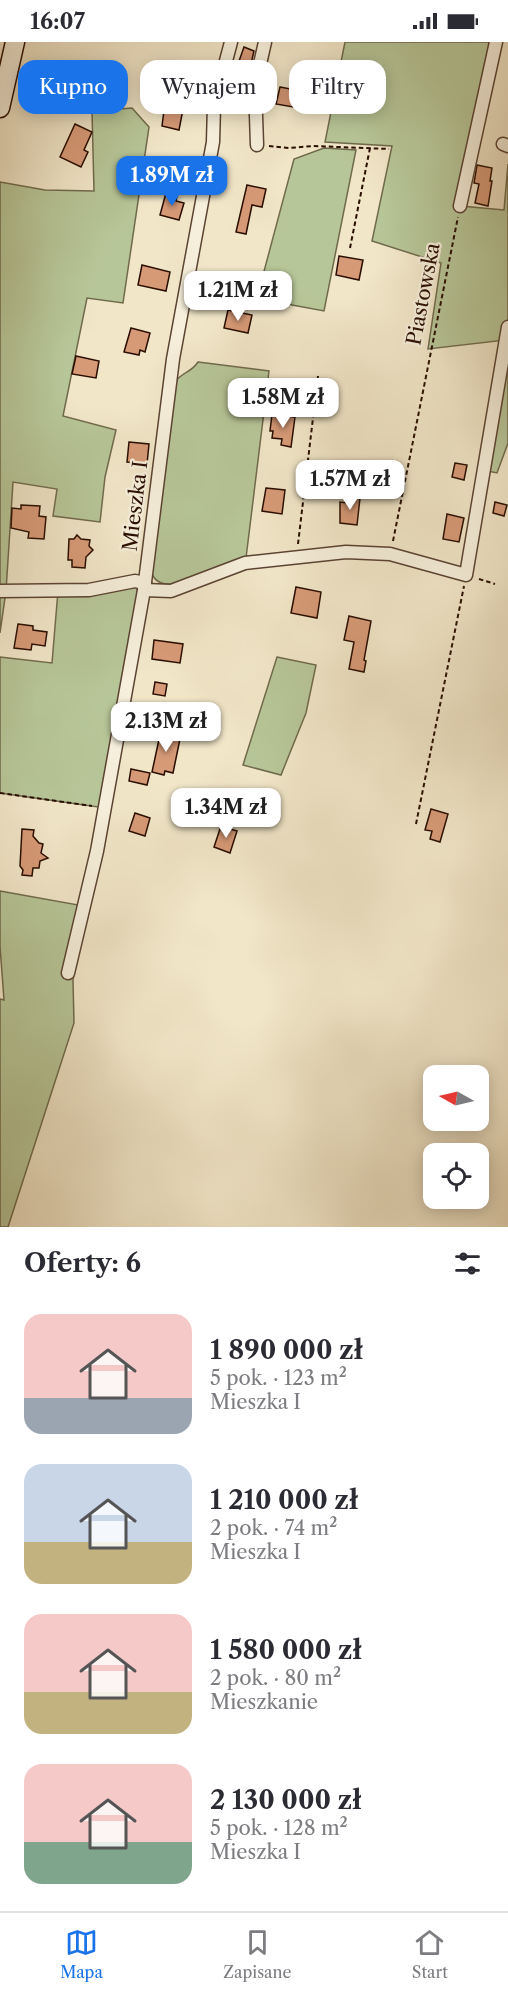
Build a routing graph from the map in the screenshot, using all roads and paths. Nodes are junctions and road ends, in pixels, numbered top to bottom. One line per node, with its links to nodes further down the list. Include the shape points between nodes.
1 (15, 42): 5 (main road)
2 (231, 42): 17 (street, Mieszka I, via 214,106 213,142 173,359)
3 (265, 42): 6 (street, via 255,86)
4 (496, 42): 9 (street)
5 (0, 108)
6 (257, 145): 7 (path)
7 (370, 148): 8 (path); 10 (path)
8 (389, 149)
9 (460, 206): 13 (path, Piastowska)
10 (350, 248)
11 (508, 327): 15 (street)
12 (318, 376): 14 (path)
13 (390, 554): 14 (street); 15 (street)
14 (297, 556): 17 (street, via 245,563 171,591)
15 (466, 575): 16 (path); 21 (path)
16 (495, 584)
17 (144, 587): 18 (street, via 135,581 89,590); 20 (street, Mieszka I)
18 (0, 591)
19 (0, 793): 20 (path)
20 (105, 808): 22 (street, Mieszka I)
21 (416, 824)
22 (68, 973)

